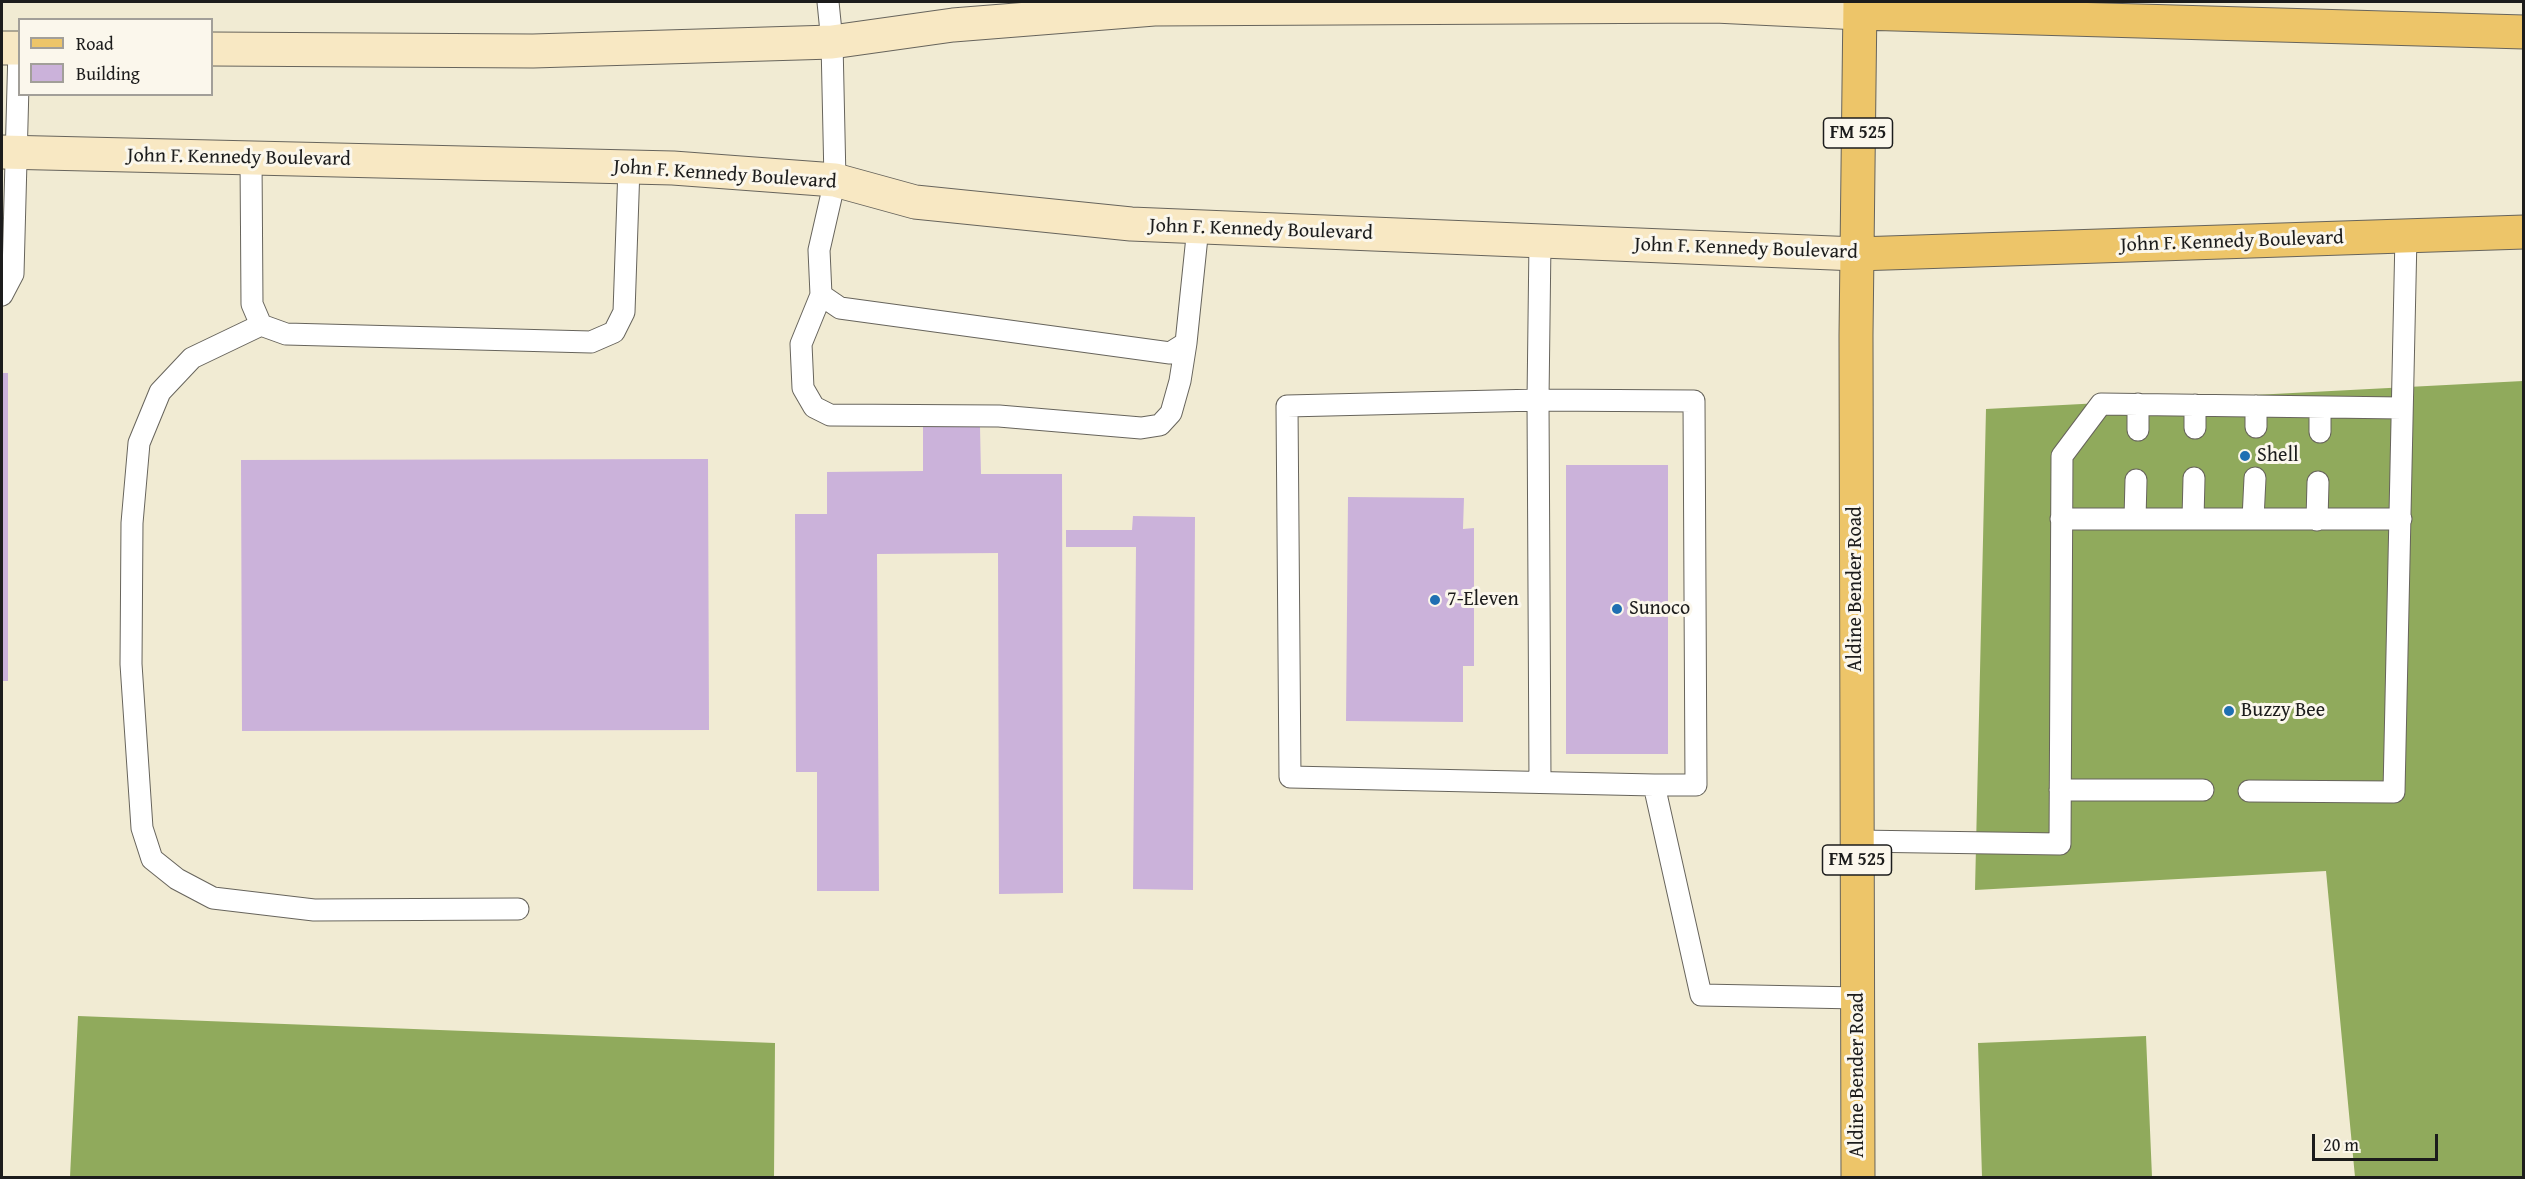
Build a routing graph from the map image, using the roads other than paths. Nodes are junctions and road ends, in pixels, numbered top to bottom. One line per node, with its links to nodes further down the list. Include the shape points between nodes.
1 (828, 2): 4 (lane)
2 (1860, 7): 3 (main road); 4 (main road, via 1154,9 953,25); 17 (main road, Aldine Bender Road / FM 525)
3 (2523, 32)
4 (832, 42): 7 (main road, via 533,51); 12 (lane)
5 (2, 48): 6 (main road)
6 (18, 48)
7 (213, 49)
8 (18, 69): 9 (lane)
9 (10, 152): 10 (main road, John F. Kennedy Boulevard); 19 (lane, via 14,274)
10 (251, 158): 11 (main road, John F. Kennedy Boulevard); 20 (lane, via 252,304)
11 (629, 167): 12 (main road, John F. Kennedy Boulevard); 20 (lane, via 624,312 614,332 591,342 286,334)
12 (835, 180): 13 (main road, John F. Kennedy Boulevard, via 915,202); 18 (lane, via 819,250)
13 (1198, 227): 16 (main road, John F. Kennedy Boulevard); 21 (lane)
14 (2523, 232): 15 (main road, John F. Kennedy Boulevard)
15 (2406, 236): 17 (main road, John F. Kennedy Boulevard); 27 (lane)
16 (1540, 241): 17 (main road, John F. Kennedy Boulevard); 22 (lane)
17 (1857, 254): 47 (main road, Aldine Bender Road / FM 525)
18 (821, 295): 21 (lane, via 840,308 1170,353); 21 (lane, via 801,345 803,388 814,407 830,415 999,416 1141,428 1160,425 1171,413)
19 (2, 296)
20 (261, 325): 48 (lane, via 192,358 160,392 139,443 132,523 131,664 142,828 152,860 213,898 314,910)
21 (1186, 343)
22 (1538, 400): 42 (lane); 42 (lane, via 1287,406 1290,777); 43 (lane, via 1694,401 1696,784)
23 (2138, 404): 24 (lane); 30 (lane); 36 (lane, via 2102,404 2062,456)
24 (2195, 405): 25 (lane); 29 (lane)
25 (2256, 406): 26 (lane); 28 (lane)
26 (2320, 407): 27 (lane); 31 (lane)
27 (2402, 408): 41 (lane)
28 (2256, 427)
29 (2195, 428)
30 (2138, 430)
31 (2320, 432)
32 (2194, 478): 38 (lane)
33 (2255, 478): 39 (lane)
34 (2136, 480): 37 (lane)
35 (2318, 482): 40 (lane)
36 (2061, 519): 37 (lane); 44 (lane)
37 (2135, 519): 38 (lane)
38 (2193, 519): 39 (lane)
39 (2253, 519): 40 (lane)
40 (2317, 519): 41 (lane)
41 (2401, 519): 46 (lane, via 2394,792)
42 (1540, 782): 43 (lane)
43 (1654, 785): 49 (lane, via 1701,995)
44 (2060, 790): 45 (lane); 47 (lane, via 2060,844)
45 (2203, 790)
46 (2249, 791)
47 (1857, 841): 49 (main road, Aldine Bender Road / FM 525)
48 (518, 909)
49 (1858, 998): 50 (main road, Aldine Bender Road / FM 525)
50 (1858, 1178)

